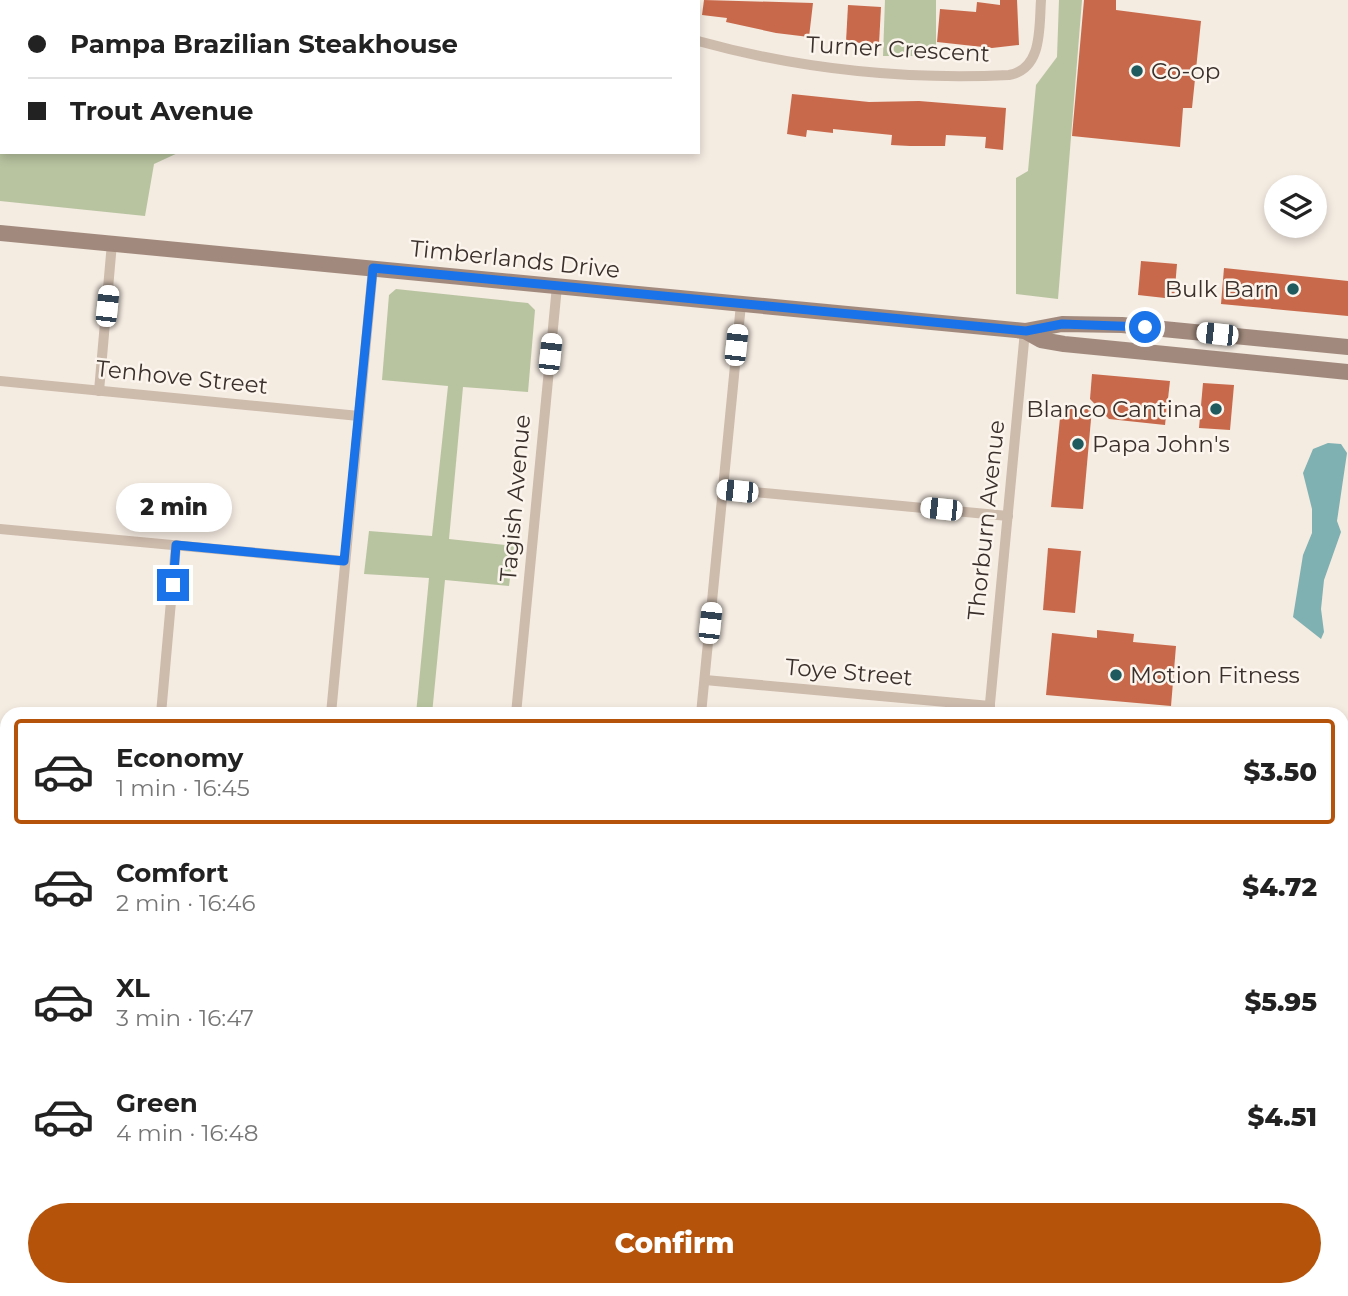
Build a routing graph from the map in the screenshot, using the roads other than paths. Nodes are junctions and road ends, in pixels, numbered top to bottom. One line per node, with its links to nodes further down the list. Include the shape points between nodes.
1 (1041, 0): 2 (street, Turner Crescent, via 1035,53 1025,69 1009,75 810,66)
2 (700, 41)
3 (0, 233): 4 (street, Timberlands Drive)
4 (112, 243): 5 (street, Timberlands Drive); 12 (street)
5 (373, 268): 6 (street, Timberlands Drive); 13 (street)
6 (558, 286): 7 (street, Timberlands Drive); 22 (street, Tagish Avenue)
7 (741, 304): 8 (street, Timberlands Drive); 14 (street)
8 (1026, 331): 9 (street, Timberlands Drive, via 1062,324 1122,325); 10 (street, Timberlands Drive, via 1041,340 1064,344); 15 (street, Thorburn Avenue)
9 (1348, 347)
10 (1348, 372)
11 (0, 381): 12 (street, Tenhove Street)
12 (99, 391): 13 (street, Tenhove Street)
13 (359, 416): 18 (street)
14 (722, 489): 15 (street); 19 (street)
15 (1008, 516): 25 (street, Thorburn Avenue)
16 (0, 528): 17 (street)
17 (176, 545): 18 (street); 20 (street)
18 (344, 561): 21 (street)
19 (705, 680): 23 (street); 24 (street, Toye Street)
20 (162, 707)
21 (332, 707)
22 (517, 707)
23 (702, 707)
24 (962, 707)
25 (990, 707)

